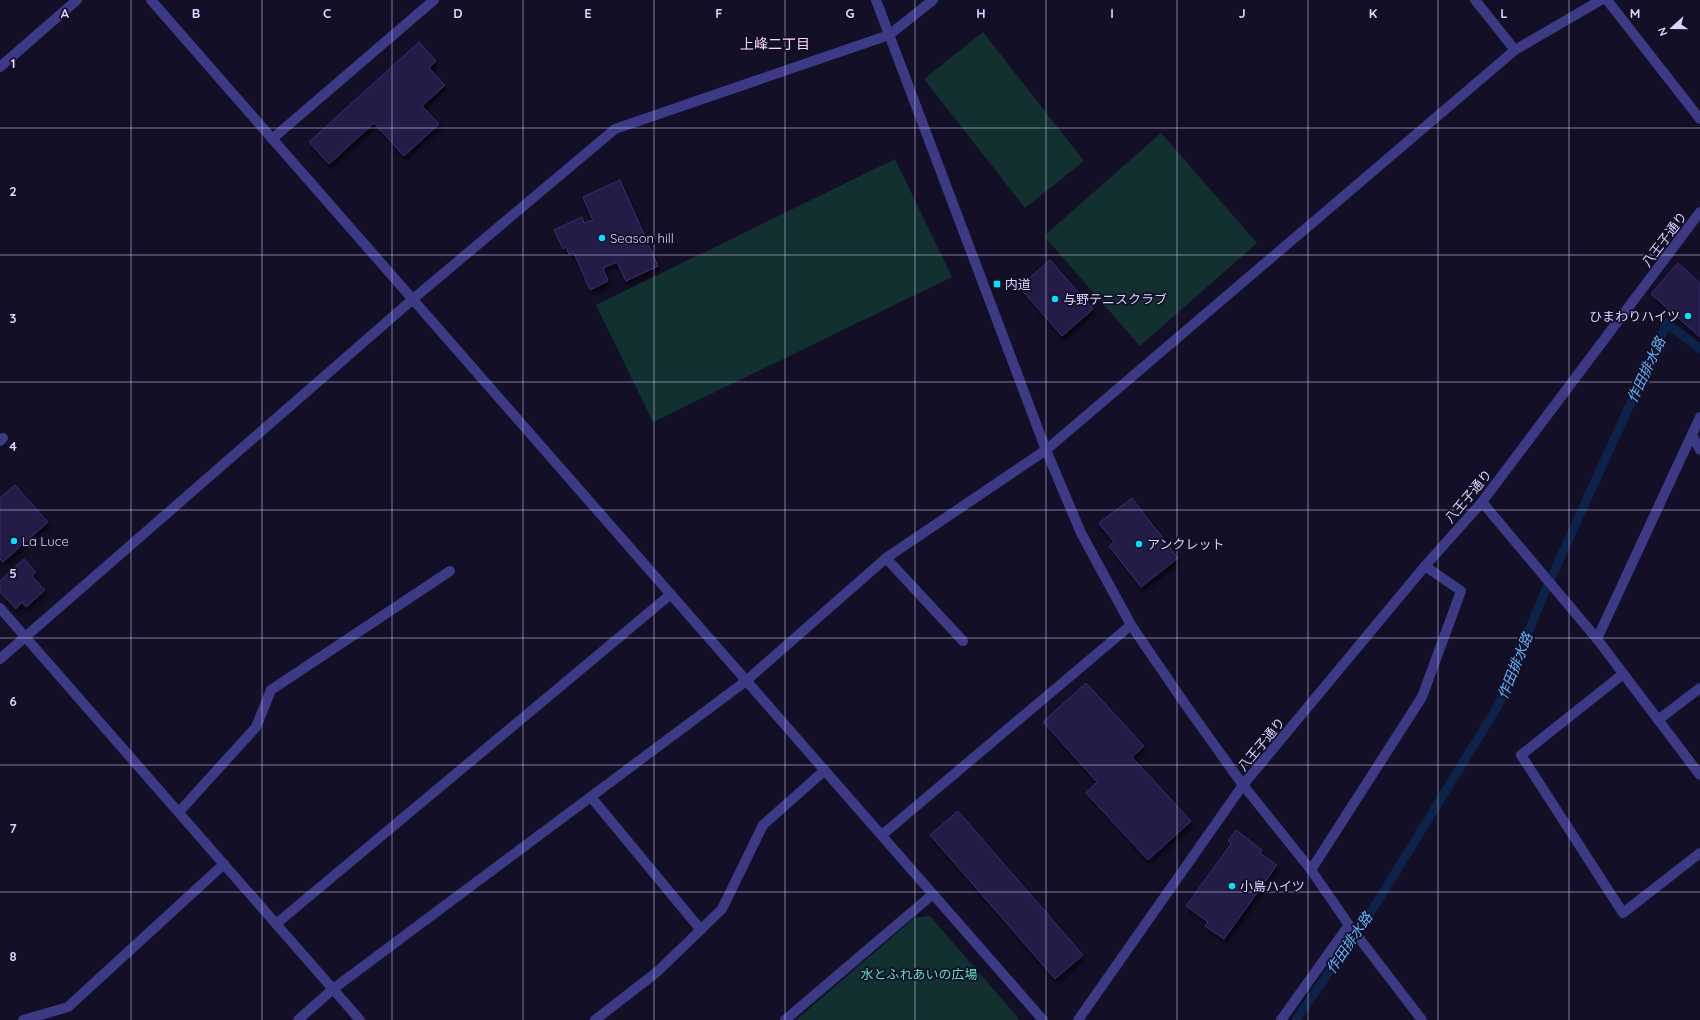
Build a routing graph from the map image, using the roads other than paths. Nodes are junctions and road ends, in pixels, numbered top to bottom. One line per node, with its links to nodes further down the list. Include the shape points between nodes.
1 (77, 0): 11 (street)
2 (151, 0): 13 (street)
3 (434, 0): 13 (street)
4 (876, 0): 9 (street)
5 (933, 0): 9 (street)
6 (1475, 0): 10 (street)
7 (1601, 0): 10 (street)
8 (1608, 0): 12 (street)
9 (889, 34): 15 (street, via 615,129); 18 (street)
10 (1515, 50): 18 (street)
11 (0, 67)
12 (1700, 119)
13 (272, 139): 15 (street)
14 (1700, 212): 20 (street, 八王子通り)
15 (413, 299): 24 (street); 27 (street)
16 (1700, 417): 17 (street)
17 (1692, 435): 19 (street); 28 (street)
18 (1046, 450): 21 (street); 26 (street, via 1081,533)
19 (1700, 450)
20 (1482, 502): 22 (street, 八王子通り); 28 (street)
21 (886, 558): 29 (street); 32 (street)
22 (1425, 566): 37 (street, 八王子通り); 43 (street, via 1461,591 1422,697)
23 (450, 571): 39 (street, via 271,690 256,727)
24 (671, 594): 32 (street); 45 (street)
25 (0, 608): 27 (street)
26 (1131, 625): 37 (street); 40 (street)
27 (26, 637): 30 (street); 39 (street)
28 (1597, 639): 31 (street)
29 (963, 641)
30 (0, 659)
31 (1624, 674): 34 (street); 41 (street, via 1521,755 1623,913)
32 (746, 681): 35 (street); 38 (street)
33 (1700, 688): 34 (street)
34 (1658, 720): 36 (street)
35 (825, 770): 40 (street); 47 (street, via 763,825 722,909)
36 (1700, 775)
37 (1244, 785): 43 (street); 55 (street, 八王子通り)
38 (591, 797): 47 (street); 48 (street)
39 (179, 812): 42 (street)
40 (882, 835): 44 (street)
41 (1700, 854)
42 (224, 864): 45 (street); 49 (street, via 68,1007)
43 (1311, 870): 46 (street)
44 (933, 894): 53 (street); 54 (street)
45 (276, 924): 48 (street)
46 (1349, 926): 56 (street); 57 (street)
47 (701, 930): 52 (street, via 657,972)
48 (333, 990): 50 (street); 51 (street)
49 (23, 1020)
50 (298, 1020)
51 (360, 1020)
52 (595, 1020)
53 (785, 1020)
54 (1043, 1020)
55 (1078, 1020)
56 (1281, 1020)
57 (1422, 1020)

